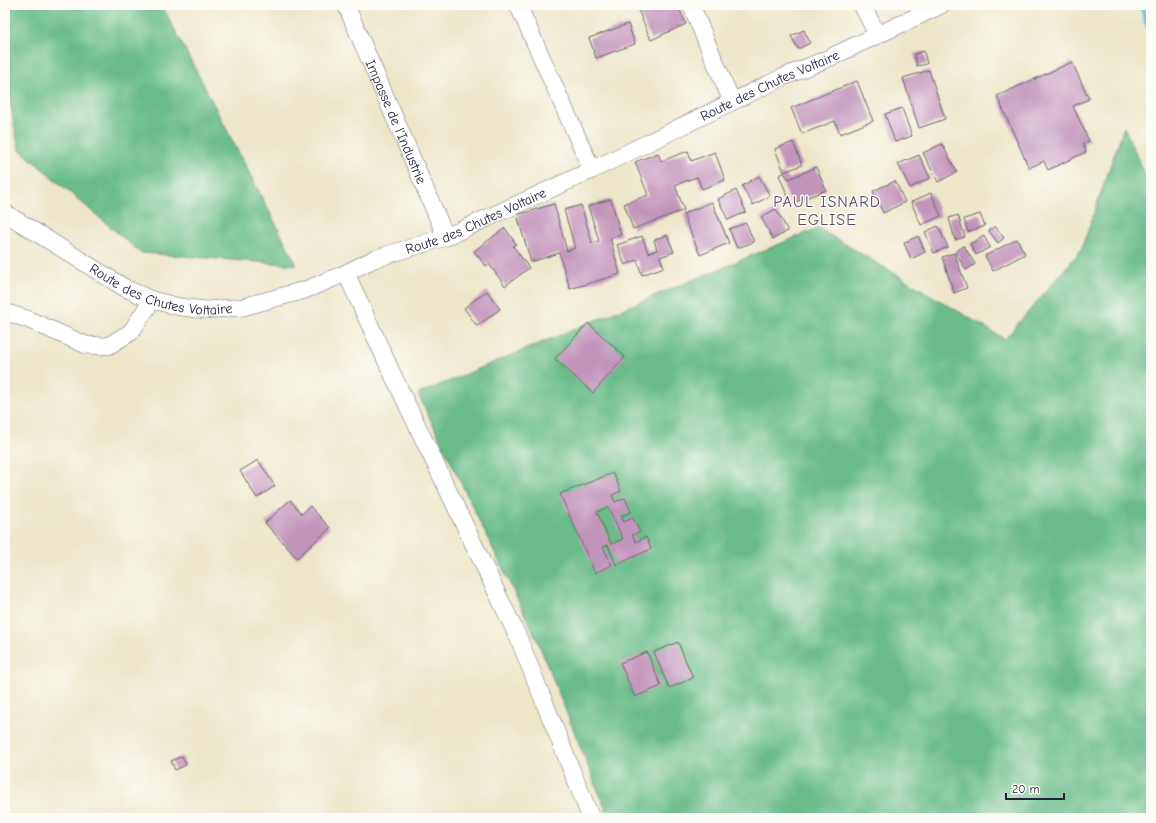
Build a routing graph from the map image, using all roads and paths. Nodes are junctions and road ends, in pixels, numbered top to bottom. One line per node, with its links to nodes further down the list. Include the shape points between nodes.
1 (346, 5): 10 (street, Impasse de l'Industrie)
2 (518, 5): 8 (street)
3 (691, 5): 7 (street)
4 (862, 5): 6 (street)
5 (941, 5): 6 (street, Route des Chutes Voltaire)
6 (877, 34): 7 (street, Route des Chutes Voltaire)
7 (732, 102): 8 (street, Route des Chutes Voltaire)
8 (592, 170): 10 (street, Route des Chutes Voltaire)
9 (5, 213): 12 (street, Route des Chutes Voltaire, via 125,288)
10 (446, 237): 11 (street, Route des Chutes Voltaire, via 374,259)
11 (346, 273): 12 (street, Route des Chutes Voltaire, via 305,290 243,307 206,310); 14 (street, via 518,637)
12 (152, 300): 13 (street, via 131,332 108,346 86,346 27,319)
13 (5, 312)
14 (592, 818)

